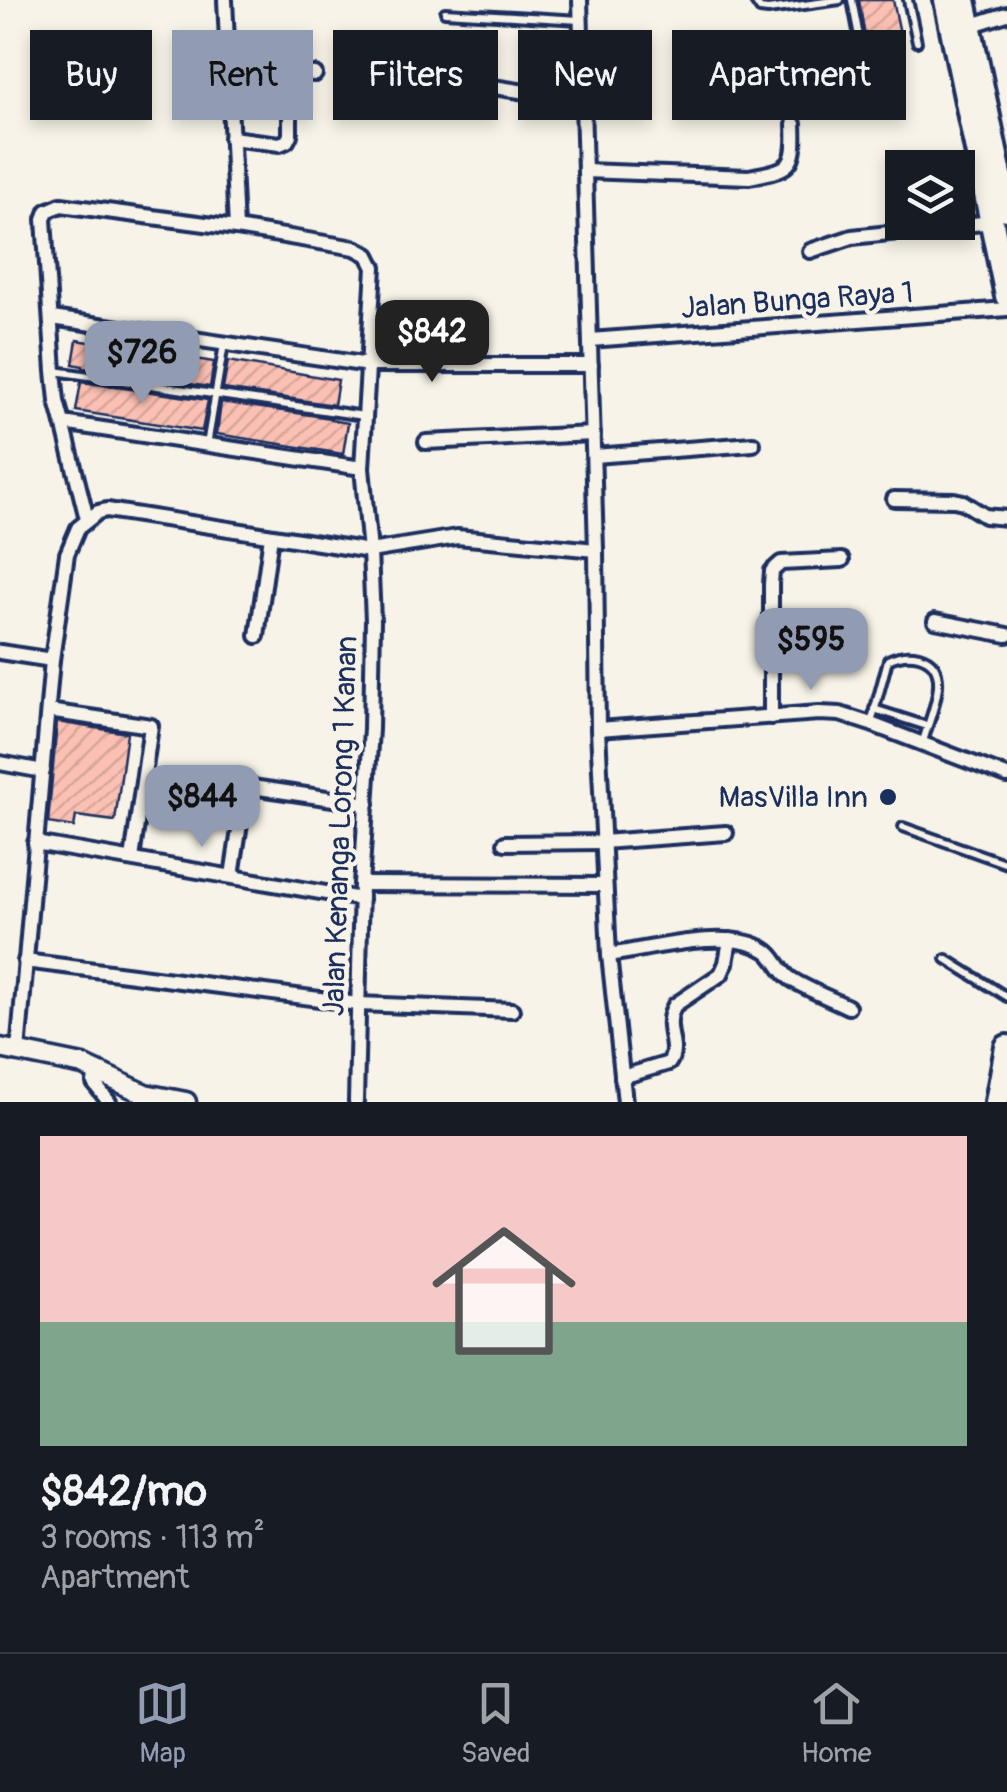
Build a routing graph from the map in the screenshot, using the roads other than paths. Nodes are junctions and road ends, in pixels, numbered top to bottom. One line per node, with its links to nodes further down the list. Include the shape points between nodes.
1 (225, 0): 19 (street)
2 (580, 0): 11 (street)
3 (754, 0): 4 (lane, via 768,10)
4 (840, 0)
5 (852, 0): 14 (lane)
6 (908, 0): 15 (lane)
7 (946, 0): 21 (highway)
8 (964, 0): 12 (highway)
9 (446, 12): 11 (lane)
10 (1007, 14): 12 (street)
11 (581, 20): 13 (street)
12 (969, 26): 21 (highway)
13 (581, 30)
14 (858, 30)
15 (918, 42)
16 (316, 74): 19 (street, via 290,79 287,141)
17 (584, 120): 20 (street)
18 (794, 124): 20 (street, via 791,162 770,172)
19 (232, 138): 22 (street)
20 (585, 171): 27 (street)
21 (999, 215): 23 (street, Jalan Bunga Raya 1, via 852,237); 24 (highway)
22 (236, 228): 26 (street, via 51,208 44,219); 29 (street, Jalan Kenanga Lorong 1 Kanan, via 368,255 374,267)
23 (810, 251)
24 (1007, 296)
25 (1007, 309): 27 (street, Jalan Bunga Raya 1)
26 (52, 318): 28 (street); 31 (street)
27 (590, 340): 30 (street)
28 (224, 343): 29 (street); 32 (lane)
29 (369, 365): 30 (street); 33 (street, Jalan Kenanga Lorong 1 Kanan)
30 (591, 365): 35 (street)
31 (54, 371): 32 (lane); 34 (street)
32 (215, 395): 33 (lane); 38 (lane)
33 (364, 416): 40 (street, Jalan Kenanga Lorong 1 Kanan)
34 (62, 424): 38 (street); 43 (street)
35 (593, 434): 36 (street); 39 (street)
36 (426, 442)
37 (753, 444): 39 (street)
38 (207, 445): 40 (street)
39 (594, 456): 45 (street)
40 (362, 468): 46 (street, Jalan Kenanga Lorong 1 Kanan)
41 (894, 499): 42 (street, via 954,500)
42 (1007, 518)
43 (87, 519): 44 (street, via 107,510); 52 (street, via 66,554)
44 (271, 536): 46 (street); 50 (street)
45 (596, 550): 46 (street, via 457,537); 58 (street)
46 (370, 551): 63 (street, Jalan Kenanga Lorong 1 Kanan)
47 (842, 560): 55 (street, via 781,563 772,571)
48 (935, 621): 49 (street)
49 (1007, 635)
50 (257, 636)
51 (0, 652): 52 (street)
52 (52, 660): 54 (street)
53 (874, 709): 56 (lane); 57 (lane); 57 (lane, via 888,660 926,658 940,676)
54 (48, 711): 61 (street); 69 (street, via 151,726)
55 (771, 717): 56 (street, via 840,714); 58 (street)
56 (871, 724): 59 (street)
57 (927, 726): 59 (lane)
58 (598, 729): 66 (street)
59 (922, 744): 62 (street)
60 (0, 763): 61 (street)
61 (43, 771): 67 (street)
62 (1007, 776)
63 (366, 804): 71 (street, via 252,788 244,797); 72 (street, Jalan Kenanga Lorong 1 Kanan)
64 (902, 826): 70 (lane)
65 (726, 833): 66 (street)
66 (602, 842): 68 (street); 73 (street)
67 (34, 843): 69 (street); 78 (street)
68 (505, 843)
69 (132, 859): 71 (street)
70 (1007, 864)
71 (232, 876): 74 (street)
72 (362, 884): 73 (street); 74 (street, Jalan Kenanga Lorong 1 Kanan)
73 (605, 885): 76 (street)
74 (361, 900): 80 (street, Jalan Kenanga Lorong 1 Kanan)
75 (730, 940): 76 (street); 81 (street, via 768,951 791,979); 86 (street, via 721,974 671,1011 673,1059)
76 (609, 955): 86 (street)
77 (946, 960): 79 (lane)
78 (25, 961): 80 (street); 84 (street)
79 (1007, 997)
80 (358, 1004): 82 (street); 89 (street, Jalan Kenanga Lorong 1 Kanan)
81 (848, 1007)
82 (512, 1010)
83 (1007, 1047): 91 (highway)
84 (9, 1050): 85 (street)
85 (96, 1070): 87 (street, via 94,1083); 88 (street, via 145,1094)
86 (622, 1077): 90 (street)
87 (109, 1102)
88 (186, 1102)
89 (356, 1102)
90 (625, 1102)
91 (997, 1102)

